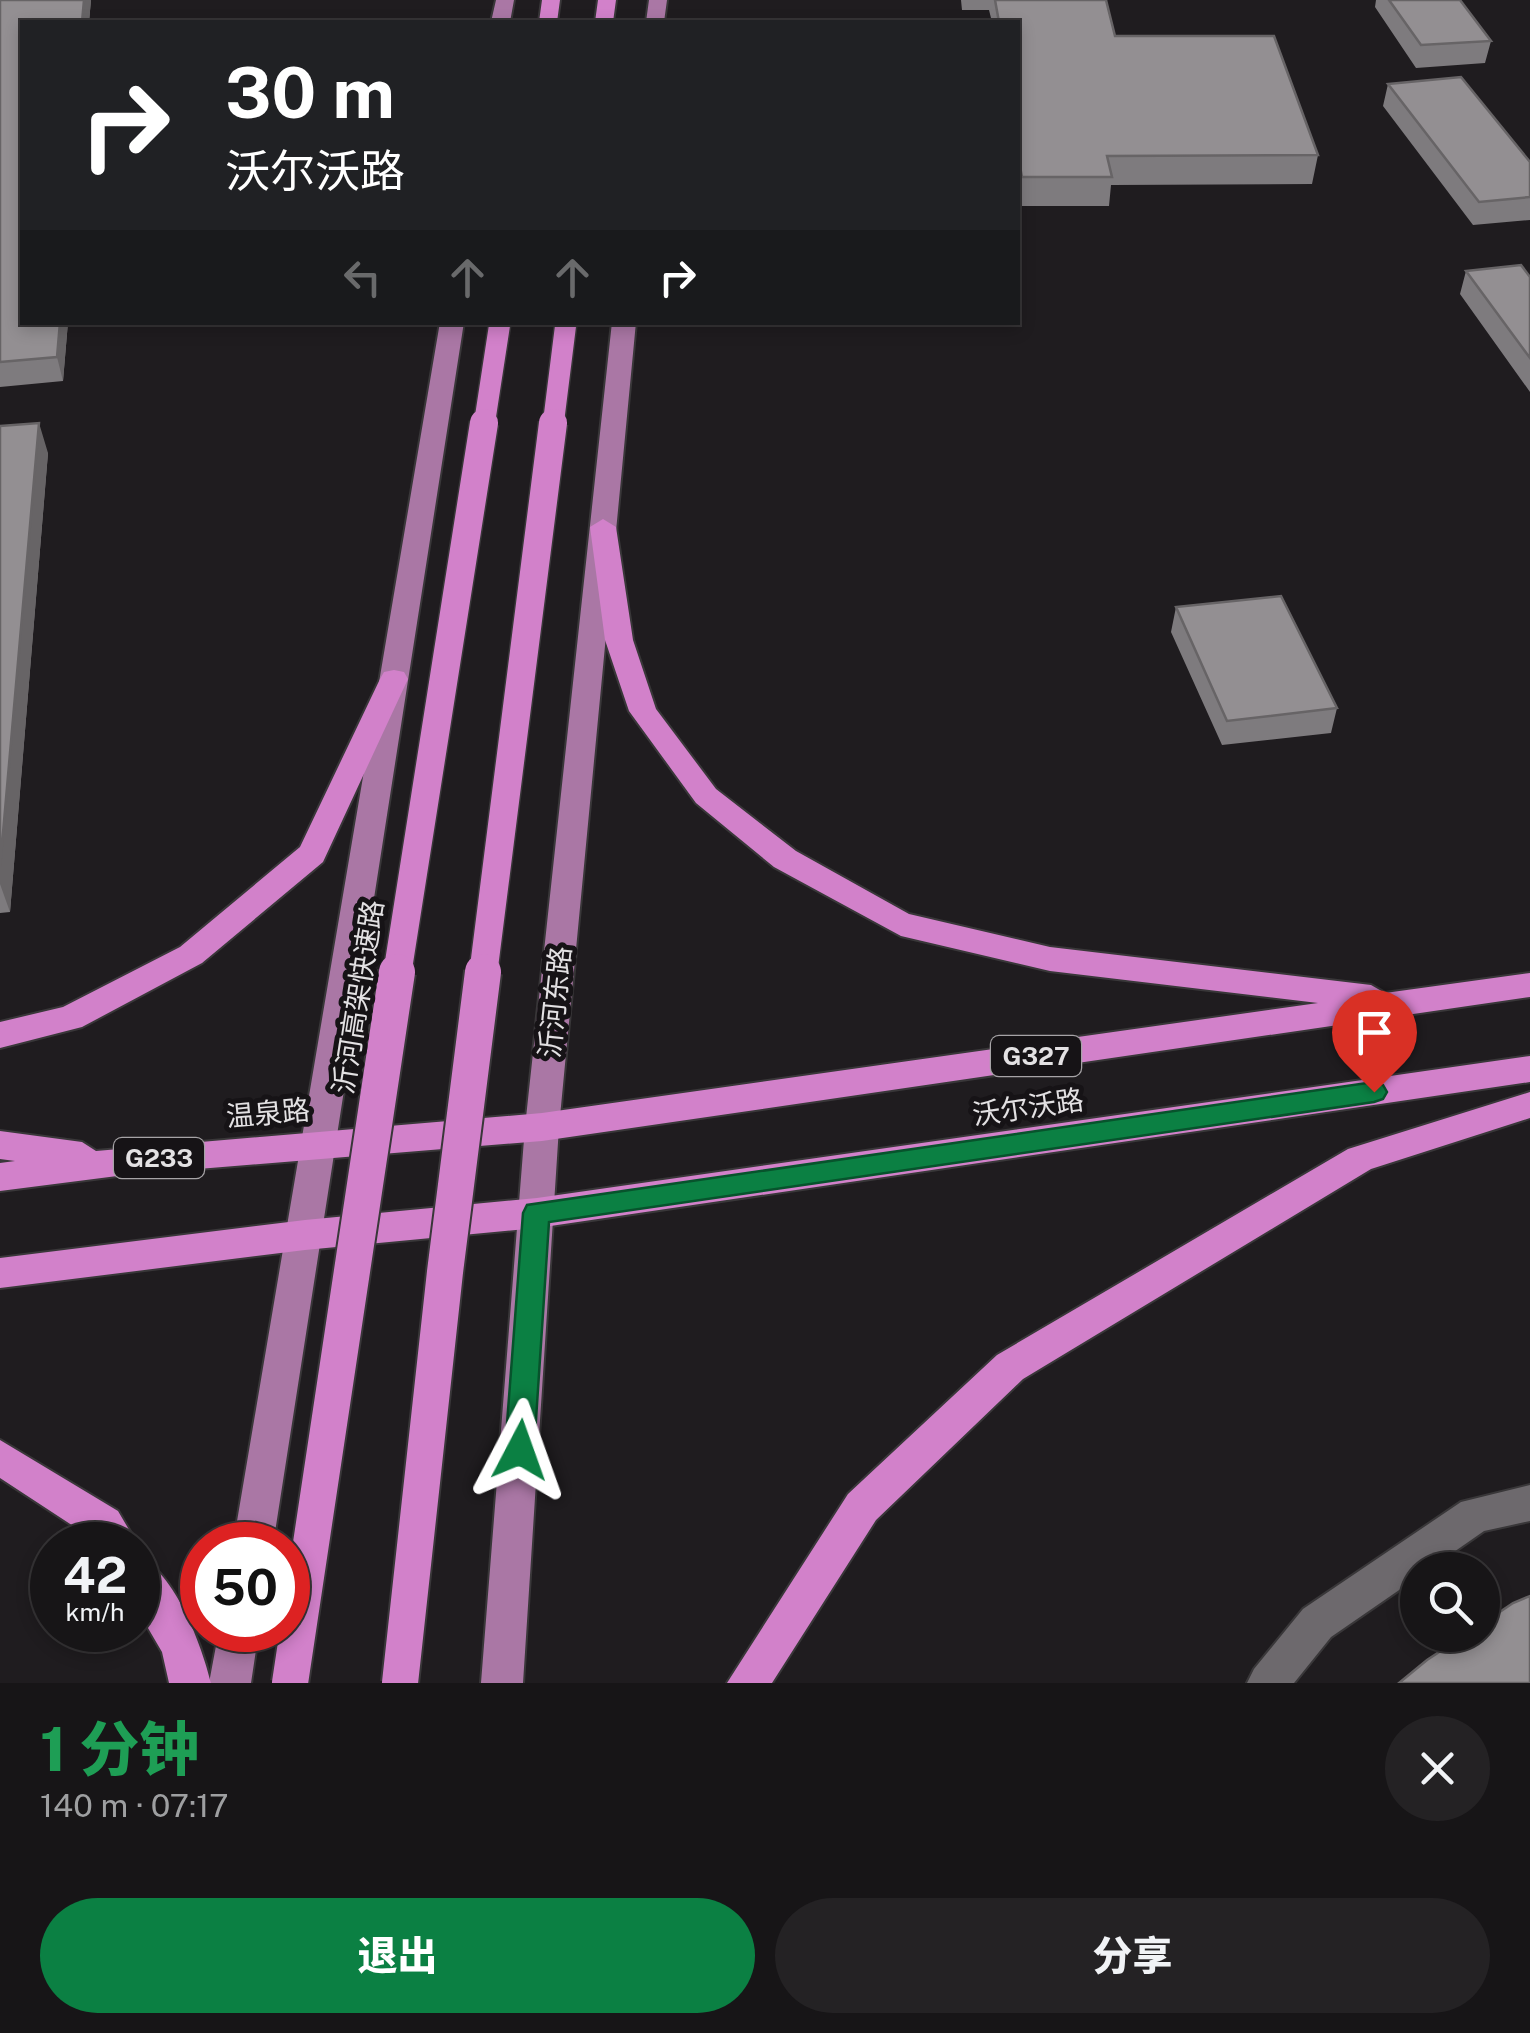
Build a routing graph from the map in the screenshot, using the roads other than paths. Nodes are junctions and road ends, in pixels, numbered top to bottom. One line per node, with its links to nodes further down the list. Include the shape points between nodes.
1 (452, 325): 6 (main road)
2 (500, 325): 28 (highway, 沂河高架快速路, bridge)
3 (566, 325): 29 (highway, bridge, via 445,1272)
4 (624, 325): 5 (main road, 沂河东路)
5 (604, 528): 8 (highway, via 619,640 643,711 706,796 785,859 901,924 1050,959); 12 (main road, 沂河东路)
6 (394, 679): 9 (highway, via 312,854 191,955 71,1018); 13 (main road)
7 (1530, 985): 8 (highway, 沃尔沃路 / G327)
8 (1413, 1002): 12 (highway, 沃尔沃路 / G327)
9 (0, 1036)
10 (1530, 1069): 17 (highway, 沃尔沃路)
11 (1530, 1105): 31 (highway, via 1360,1159 1010,1366 862,1507)
12 (542, 1127): 13 (highway, 温泉路 / G233); 17 (main road, 沂河东路)
13 (318, 1144): 15 (highway, 温泉路 / G233); 18 (main road)
14 (0, 1145): 15 (highway)
15 (125, 1161): 16 (highway, 温泉路 / G233)
16 (0, 1177)
17 (536, 1213): 18 (highway); 30 (main road, 沂河东路)
18 (305, 1235): 19 (highway); 23 (main road)
19 (0, 1273)
20 (0, 1457): 22 (highway)
21 (1530, 1502): 32 (lane, via 1475,1515 1317,1623)
22 (101, 1522)
23 (257, 1522)
24 (160, 1611): 26 (highway, via 181,1644)
25 (235, 1652): 27 (main road)
26 (190, 1683)
27 (230, 1683)
28 (290, 1683)
29 (400, 1683)
30 (502, 1683)
31 (748, 1683)
32 (1268, 1683)

